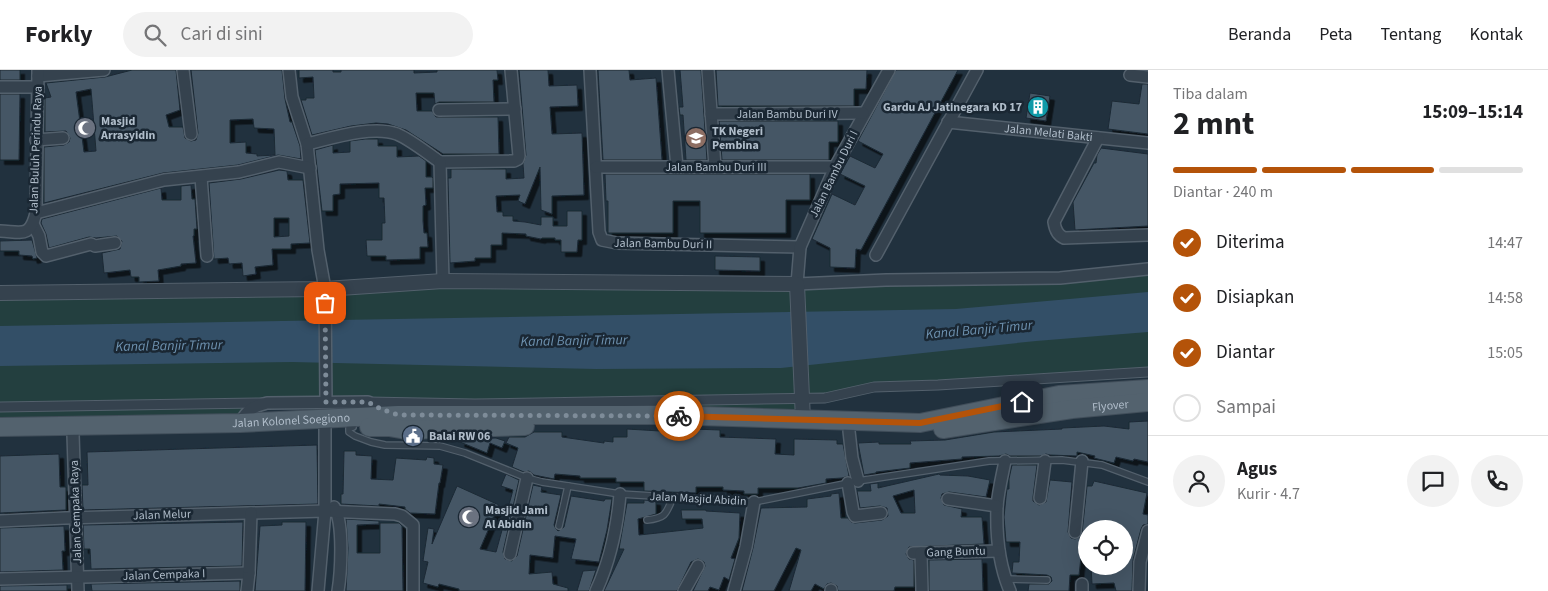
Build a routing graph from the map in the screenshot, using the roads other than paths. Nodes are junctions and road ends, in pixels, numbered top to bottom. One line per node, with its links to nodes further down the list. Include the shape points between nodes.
1 (104, 70): 12 (street)
2 (183, 70): 19 (street)
3 (289, 70): 24 (street, via 292,97)
4 (511, 70): 14 (street)
5 (590, 70): 26 (street)
6 (668, 70): 27 (street)
7 (708, 70): 17 (street)
8 (888, 70): 16 (street, Jalan Bambu Duri I)
9 (977, 70): 18 (street)
10 (1130, 75): 11 (street)
11 (1148, 77)
12 (38, 78): 13 (street); 22 (street, Jalan Buluh Perindu Raya)
13 (0, 87)
14 (515, 109): 15 (street); 25 (street, via 519,156 514,162)
15 (439, 110)
16 (864, 113): 17 (street, Jalan Bambu Duri IV); 29 (street, Jalan Bambu Duri I)
17 (711, 114): 28 (street)
18 (948, 122): 21 (street, Jalan Melati Bakti); 37 (street)
19 (191, 134)
20 (63, 138): 22 (street)
21 (1098, 138): 23 (street, Jalan Melati Bakti); 34 (street, via 1054,222 1059,236)
22 (36, 140): 32 (street, Jalan Buluh Perindu Raya)
23 (1148, 143)
24 (307, 144): 25 (street, via 378,130 397,134); 30 (street)
25 (440, 162): 40 (street)
26 (596, 166): 27 (street, Jalan Bambu Duri III); 36 (street, Jalan Bambu Duri II, via 602,240 617,244)
27 (677, 167): 28 (street, Jalan Bambu Duri III)
28 (715, 167): 29 (street, Jalan Bambu Duri III)
29 (835, 167): 36 (street, Jalan Bambu Duri I)
30 (310, 168): 31 (street, via 279,162); 43 (street)
31 (201, 177): 32 (street, via 164,180); 38 (street)
32 (34, 218): 33 (street, Jalan Buluh Perindu Raya, via 30,229 24,232); 35 (street, via 42,252 46,256 91,244)
33 (0, 231)
34 (1148, 235)
35 (116, 243)
36 (800, 251): 41 (street, Jalan Bambu Duri I)
37 (876, 254)
38 (207, 256)
39 (1148, 270): 41 (street, via 1060,278)
40 (444, 280): 41 (street); 43 (street)
41 (797, 281): 48 (street)
42 (0, 292): 43 (street)
43 (325, 296): 47 (street)
44 (1148, 372): 48 (street, via 874,386 825,398)
45 (1148, 382): 49 (main road, Jalan Kolonel Soegiono)
46 (1148, 389): 49 (main road, Flyover)
47 (326, 398): 50 (street); 52 (street)
48 (803, 398): 50 (street, via 477,404); 57 (street)
49 (1069, 399): 51 (main road, Flyover); 56 (main road, Jalan Kolonel Soegiono); 57 (main road, Jalan Kolonel Soegiono, via 920,423)
50 (368, 402): 55 (street)
51 (1148, 402)
52 (267, 403): 53 (street); 58 (street, via 247,411)
53 (0, 407)
54 (1148, 413): 56 (main road, Jalan Kolonel Soegiono, via 1076,418)
55 (398, 415): 57 (main road, Jalan Kolonel Soegiono, via 622,415); 58 (main road, Jalan Kolonel Soegiono)
56 (1027, 416): 62 (main road, Jalan Kolonel Soegiono, via 922,432)
57 (803, 420)
58 (240, 423): 59 (main road, Jalan Kolonel Soegiono)
59 (0, 427)
60 (325, 427): 61 (main road, Jalan Kolonel Soegiono); 63 (main road, Jalan Kolonel Soegiono); 72 (street)
61 (353, 427): 62 (main road, Jalan Kolonel Soegiono, via 406,430 582,425); 68 (lane, Jalan Masjid Abidin, via 349,432 371,442 440,446)
62 (849, 431): 69 (street)
63 (72, 434): 64 (main road, Jalan Kolonel Soegiono); 83 (street, Jalan Cempaka Raya)
64 (0, 436)
65 (1004, 461): 66 (lane, Jalan Masjid Abidin); 69 (lane, Jalan Masjid Abidin); 78 (street)
66 (1045, 461): 67 (lane, Jalan Masjid Abidin); 75 (street)
67 (1082, 461): 70 (lane, Jalan Masjid Abidin, via 1102,464); 88 (street)
68 (527, 478): 71 (lane, Jalan Masjid Abidin); 90 (street)
69 (853, 482): 77 (lane, Jalan Masjid Abidin); 82 (street, via 855,516)
70 (1148, 482)
71 (568, 486): 73 (lane, Jalan Masjid Abidin); 86 (lane)
72 (326, 492): 79 (street); 80 (street)
73 (620, 494): 74 (lane, Jalan Masjid Abidin); 102 (street, via 611,551)
74 (673, 498): 77 (lane, Jalan Masjid Abidin); 84 (lane, via 667,513 659,519)
75 (1040, 498)
76 (948, 499): 78 (street)
77 (754, 502): 104 (street)
78 (997, 506): 89 (street)
79 (325, 511): 80 (street, Jalan Melur); 81 (street, Jalan Melur); 100 (street)
80 (337, 512): 97 (street, Jalan Melur, via 394,514 409,520 413,525); 101 (street, via 340,548)
81 (251, 513): 83 (street, Jalan Melur); 92 (street)
82 (881, 513)
83 (76, 517): 85 (street, Jalan Melur); 93 (street, Jalan Cempaka Raya)
84 (647, 520)
85 (0, 521)
86 (559, 526)
87 (1148, 531): 107 (street, via 1140,562)
88 (1075, 532)
89 (999, 551): 94 (street); 105 (street, Gang Buntu, via 917,553)
90 (510, 554)
91 (698, 566): 103 (street)
92 (250, 573): 93 (street, Jalan Cempaka I); 99 (street)
93 (78, 577): 95 (street, Jalan Cempaka I); 98 (street, Jalan Cempaka Raya)
94 (1005, 578): 96 (lane); 106 (street)
95 (0, 579)
96 (1047, 580)
97 (417, 590)
98 (78, 591)
99 (247, 591)
100 (318, 591)
101 (338, 591)
102 (596, 591)
103 (684, 591)
104 (734, 591)
105 (922, 591)
106 (1010, 591)
107 (1139, 591)

